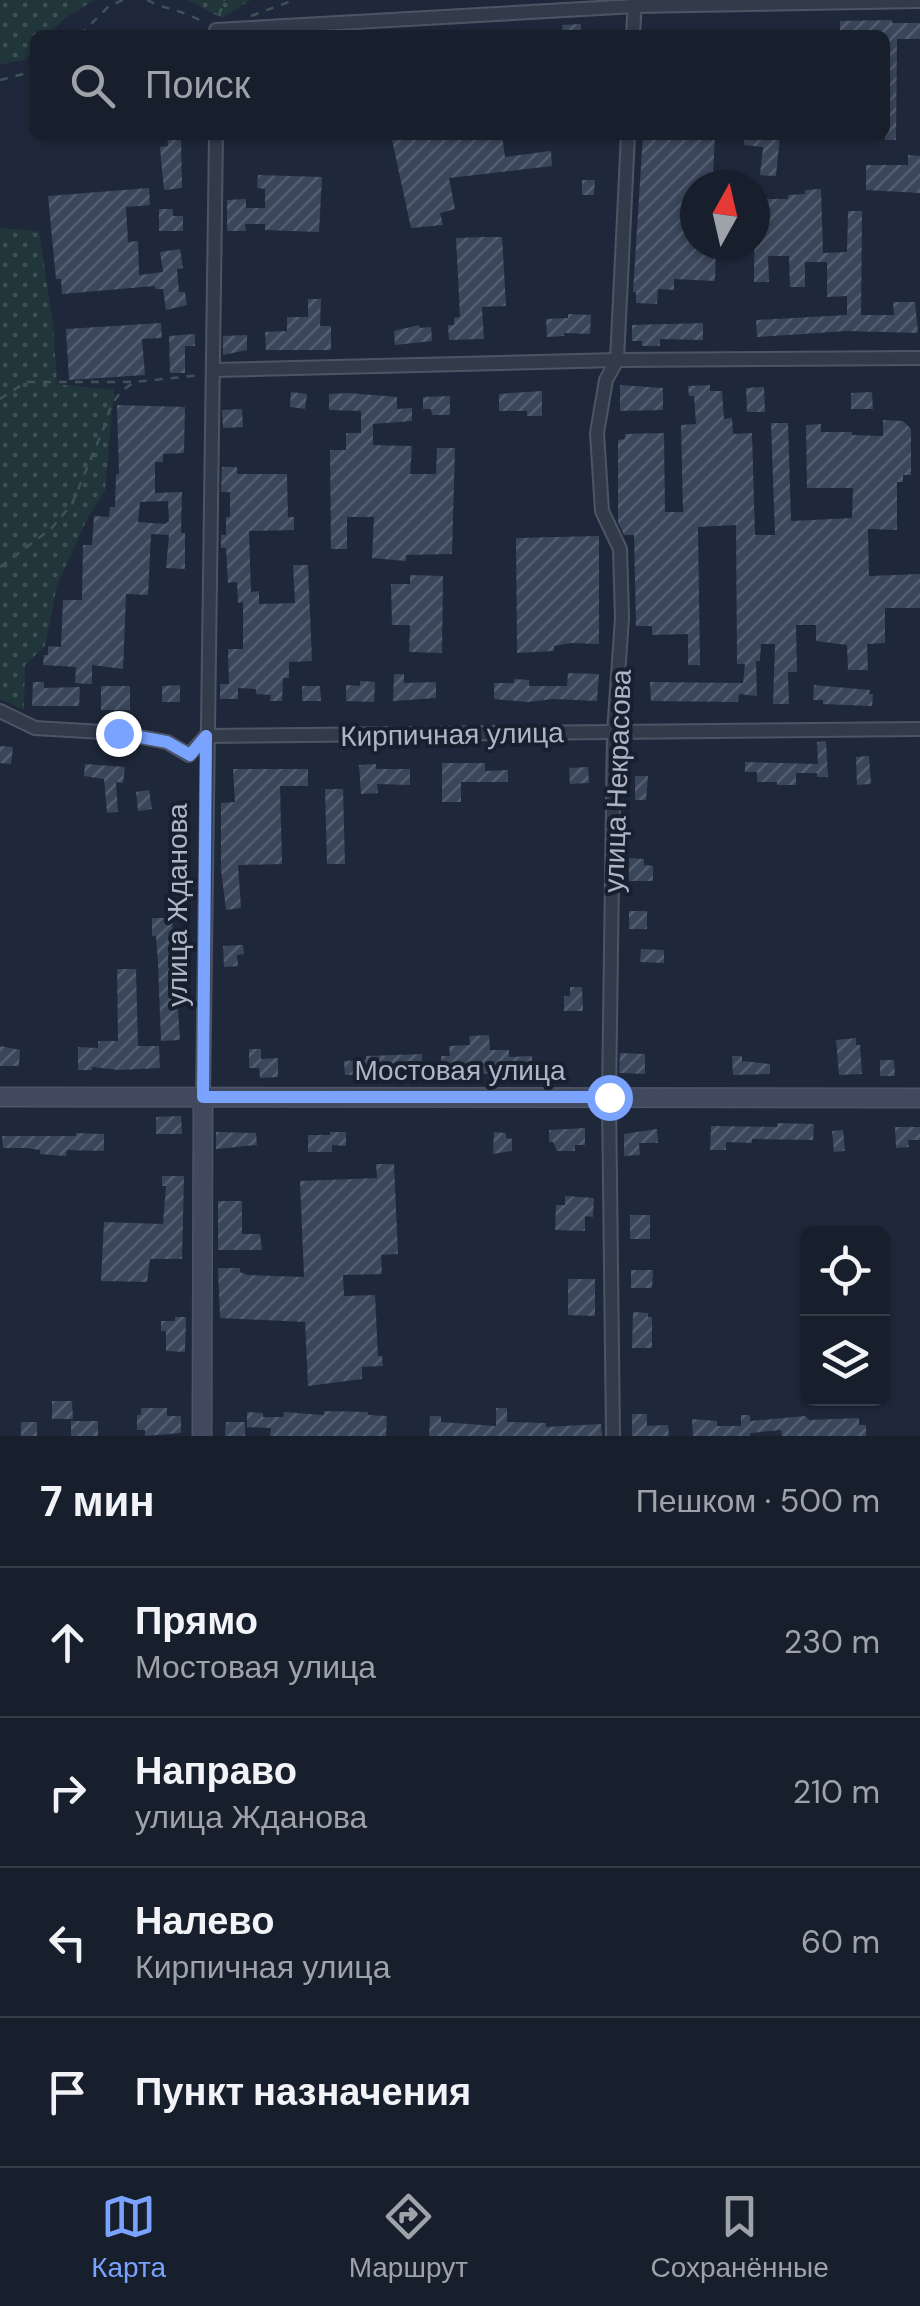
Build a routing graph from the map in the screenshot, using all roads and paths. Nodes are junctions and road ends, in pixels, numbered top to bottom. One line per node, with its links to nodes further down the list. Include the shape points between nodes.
1 (123, 0): 8 (path)
2 (146, 0): 9 (path, via 183,10)
3 (224, 0): 10 (path)
4 (294, 0): 7 (path, via 256,12)
5 (920, 2): 6 (street)
6 (635, 3): 7 (street); 12 (street)
7 (234, 29): 11 (street)
8 (85, 30)
9 (213, 30)
10 (216, 30)
11 (228, 30)
12 (633, 30)
13 (30, 72): 14 (path)
14 (0, 80)
15 (216, 140): 19 (street, улица Жданова)
16 (628, 140): 18 (street, улица Некрасова)
17 (920, 358): 18 (street)
18 (617, 360): 19 (street); 25 (street, улица Некрасова, via 606,380 597,433 602,512 620,549)
19 (215, 372): 20 (path); 26 (street, улица Жданова)
20 (134, 382): 21 (path, via 26,382); 22 (path, via 108,409 72,504 51,529)
21 (0, 400)
22 (0, 566)
23 (0, 712): 26 (street, Кирпичная улица, via 35,728 118,733 167,742 190,755)
24 (920, 729): 25 (street, Кирпичная улица)
25 (614, 732): 26 (street, Кирпичная улица); 29 (street, улица Некрасова)
26 (206, 736): 28 (street, улица Жданова)
27 (0, 1097): 28 (street, Мостовая улица)
28 (203, 1097): 29 (street, Мостовая улица); 31 (street, улица Жданова)
29 (609, 1097): 30 (street, Мостовая улица); 32 (street, улица Некрасова)
30 (920, 1098)
31 (202, 1436)
32 (613, 1436)

